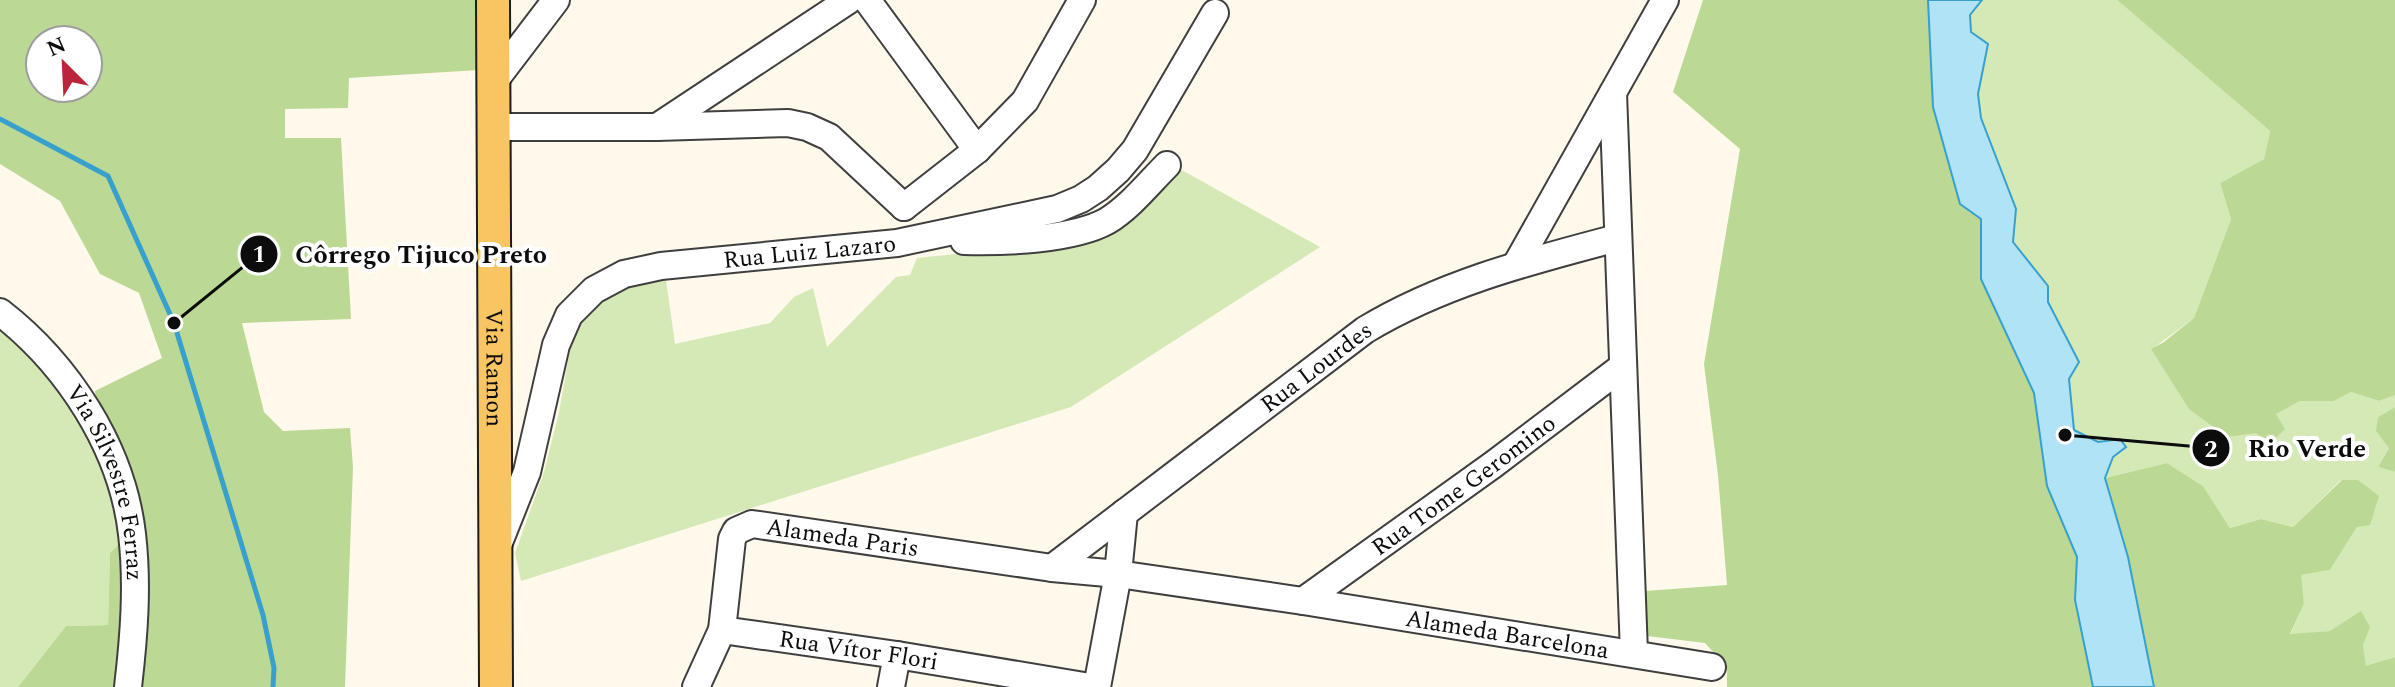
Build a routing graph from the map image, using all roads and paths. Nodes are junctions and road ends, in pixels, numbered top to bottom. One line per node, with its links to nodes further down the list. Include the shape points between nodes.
1 (493, 0): 8 (main road, Via Ramon)
2 (556, 0): 8 (street)
3 (849, 0): 11 (street)
4 (867, 0): 12 (street)
5 (1082, 0): 12 (street, via 1025,101)
6 (1665, 0): 9 (street)
7 (1215, 13): 16 (street, Rua Luiz Lazaro, via 1135,150 1098,188 1057,209)
8 (495, 80): 10 (main road, Via Ramon)
9 (1613, 93): 15 (street); 17 (street)
10 (495, 127): 11 (street); 21 (main road, Via Ramon)
11 (657, 127): 14 (street, via 807,127 829,137)
12 (977, 150): 14 (street)
13 (1167, 165): 16 (street, via 1127,205 1086,230 991,242)
14 (904, 207): 16 (street)
15 (1617, 238): 17 (street, Rua Lourdes); 19 (street)
16 (909, 241): 21 (street, Rua Luiz Lazaro, via 661,266 624,274 594,290 569,315 556,345 527,472)
17 (1516, 265): 20 (street, Rua Lourdes, via 1400,308 1365,330)
18 (0, 312): 29 (street, Via Silvestre Ferraz, via 28,334 88,409 123,492 135,570)
19 (1622, 367): 24 (street, Rua Tome Geromino); 26 (street)
20 (1124, 513): 22 (street, Rua Lourdes); 23 (street)
21 (494, 556): 30 (main road, Via Ramon)
22 (1052, 568): 23 (street, Alameda Paris); 25 (street, Alameda Paris, via 752,524 732,539)
23 (1118, 574): 24 (street, Alameda Barcelona); 34 (street)
24 (1303, 601): 26 (street, Alameda Barcelona)
25 (722, 630): 27 (street, Rua Vítor Flori); 31 (street, Alameda Paris)
26 (1634, 653): 28 (street, Alameda Barcelona)
27 (897, 655): 32 (street); 33 (street, Rua Vítor Flori)
28 (1712, 667)
29 (128, 687)
30 (496, 687)
31 (696, 687)
32 (891, 687)
33 (1090, 687)
34 (1097, 687)

